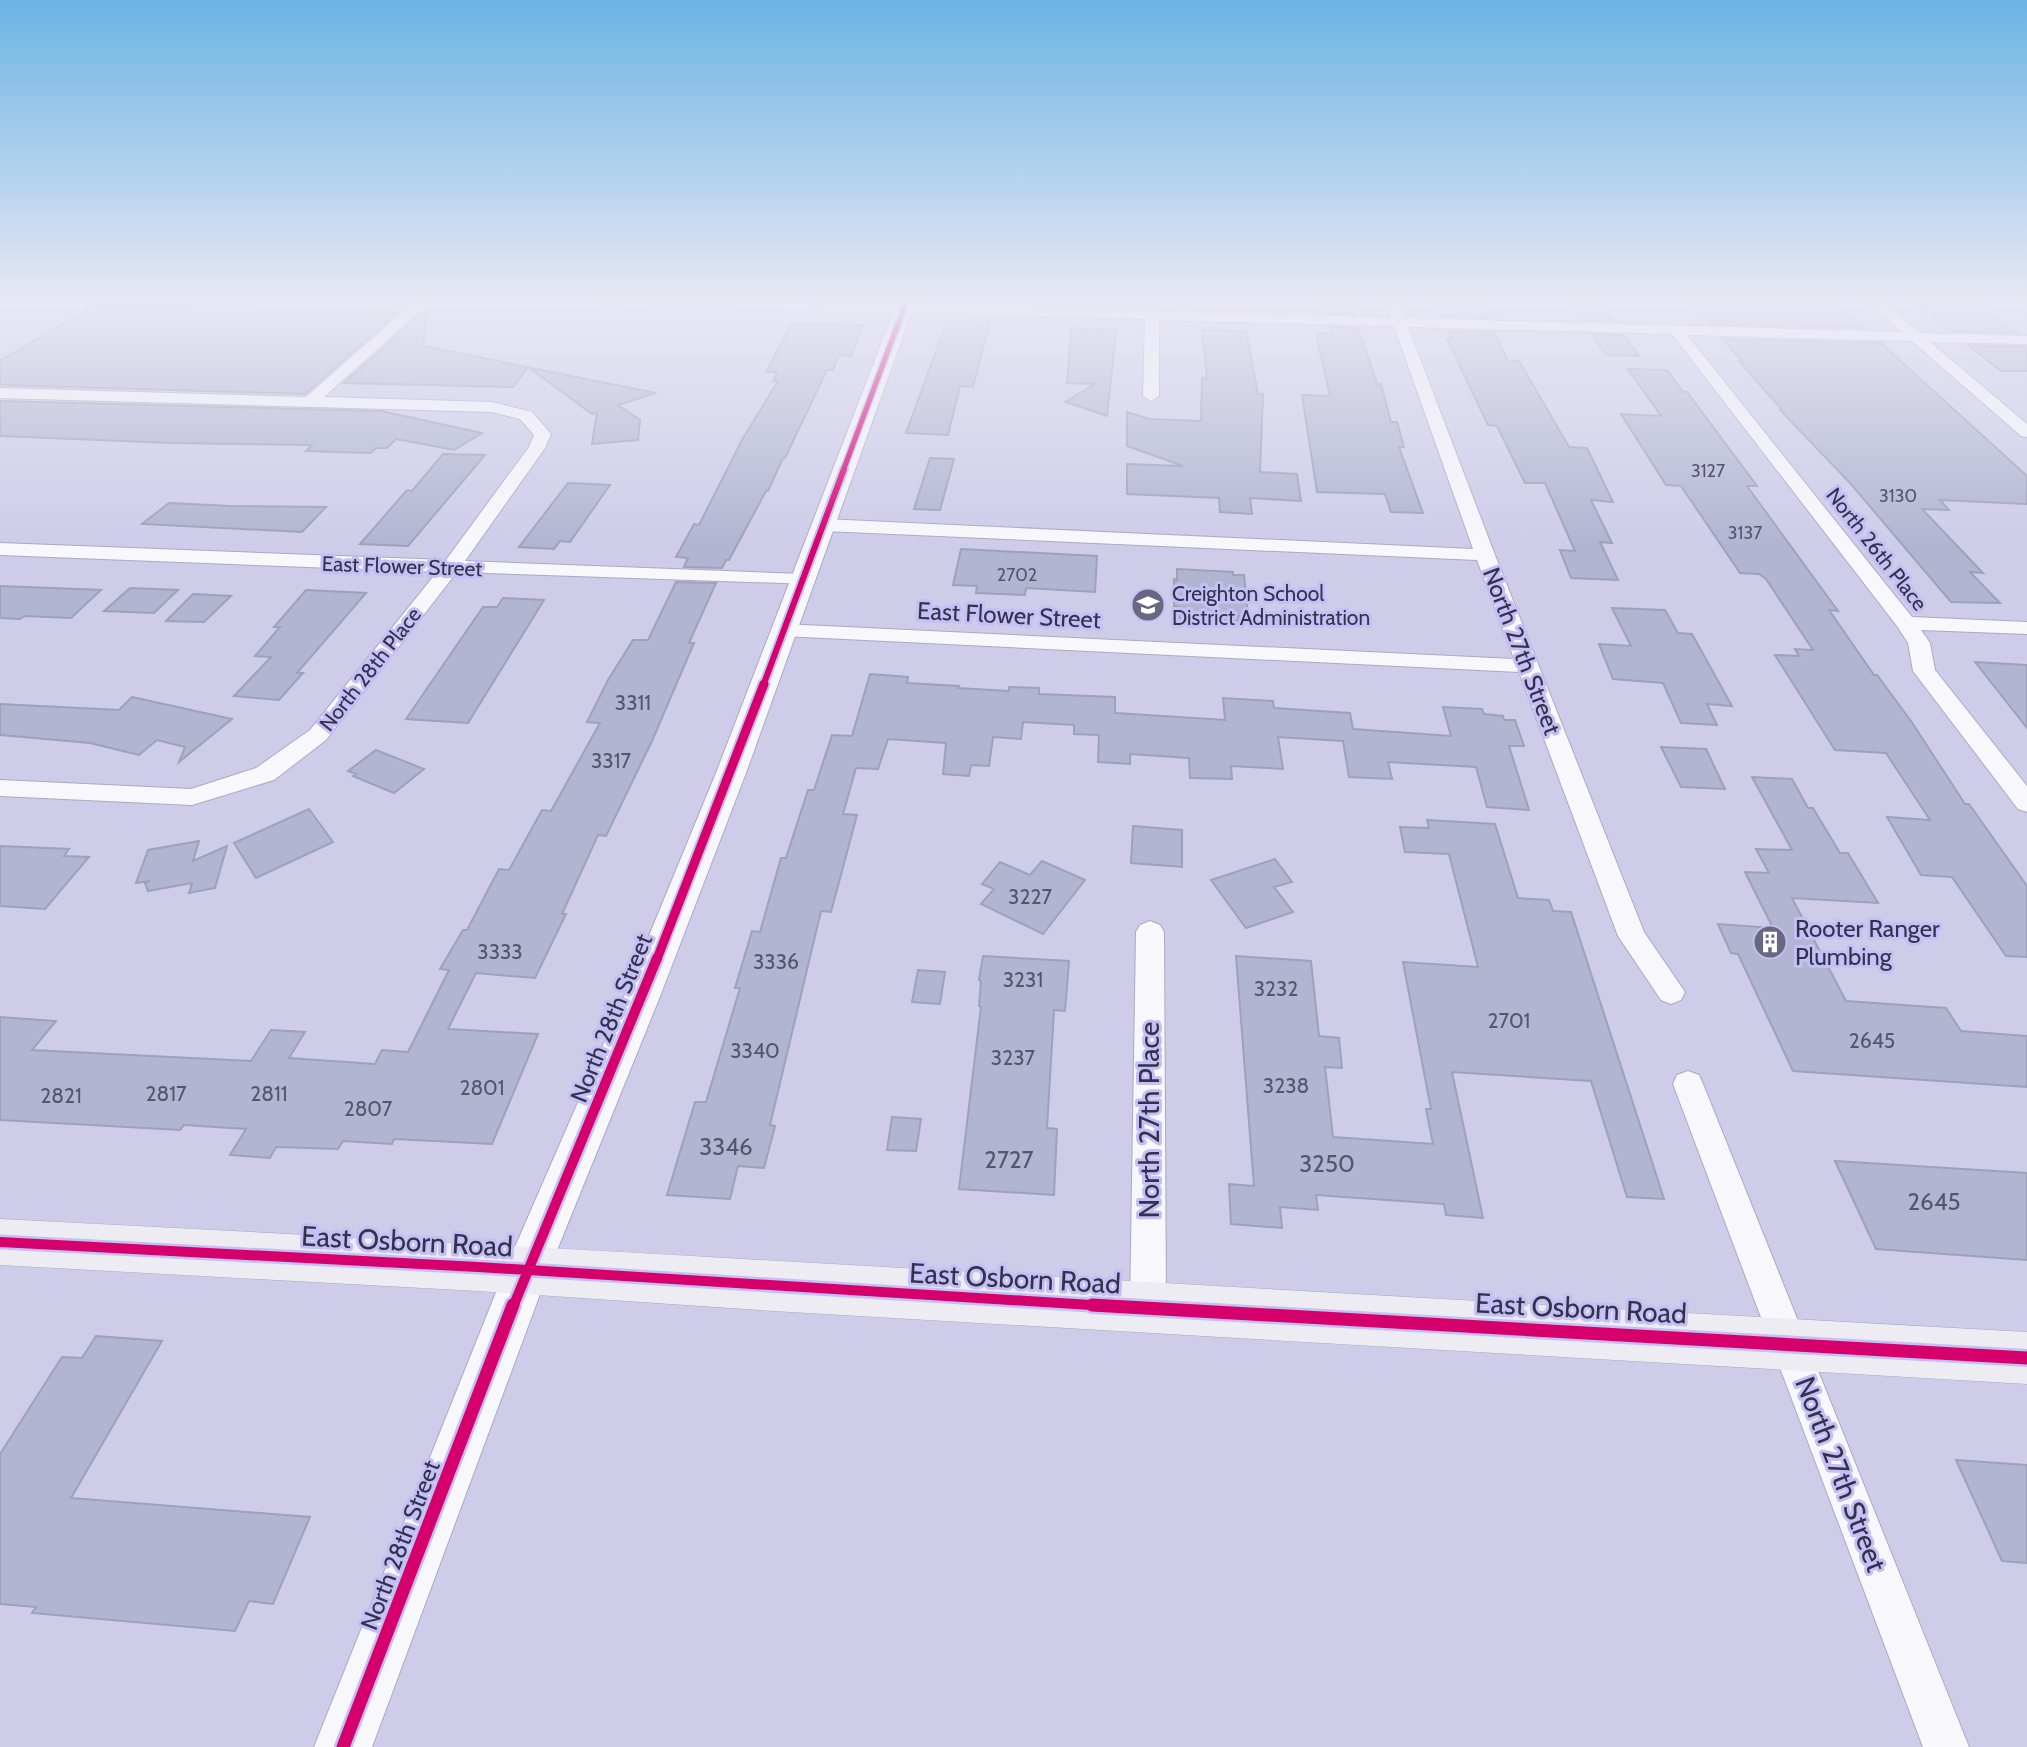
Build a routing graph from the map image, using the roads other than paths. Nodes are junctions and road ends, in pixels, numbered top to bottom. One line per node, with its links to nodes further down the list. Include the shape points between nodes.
1 (333, 382): 9 (street)
2 (877, 382): 12 (street, North 28th Street)
3 (1151, 382): 8 (street)
4 (1421, 382): 14 (street, North 27th Street)
5 (1716, 382): 17 (street, North 26th Place)
6 (1967, 382): 11 (street)
7 (0, 393): 9 (street)
8 (1151, 396)
9 (310, 402): 10 (street, via 492,407)
10 (526, 415): 15 (street, North 28th Place, via 543,434 537,448)
11 (2027, 432)
12 (824, 525): 14 (street); 16 (street, North 28th Street)
13 (0, 550): 15 (street, East Flower Street)
14 (1485, 555): 20 (street, North 27th Street)
15 (450, 568): 16 (street, East Flower Street); 21 (street, North 28th Place, via 318,736 265,774 192,797)
16 (803, 580): 19 (street, North 28th Street)
17 (1906, 623): 18 (street); 22 (street, North 26th Place, via 1919,643 1924,671)
18 (2027, 628)
19 (783, 630): 20 (street, East Flower Street); 27 (street, North 28th Street, via 641,999)
20 (1527, 666): 24 (street, North 27th Street, via 1632,936)
21 (0, 788)
22 (2027, 803)
23 (1150, 932): 28 (street, North 27th Place)
24 (1671, 992)
25 (1688, 1084): 29 (street, North 27th Street)
26 (0, 1242): 27 (main road, East Osborn Road)
27 (527, 1270): 28 (main road, East Osborn Road); 31 (street, North 28th Street)
28 (1148, 1308): 29 (main road, East Osborn Road)
29 (1790, 1342): 30 (main road, East Osborn Road); 32 (street, North 27th Street)
30 (2027, 1358)
31 (343, 1747)
32 (1946, 1747)

